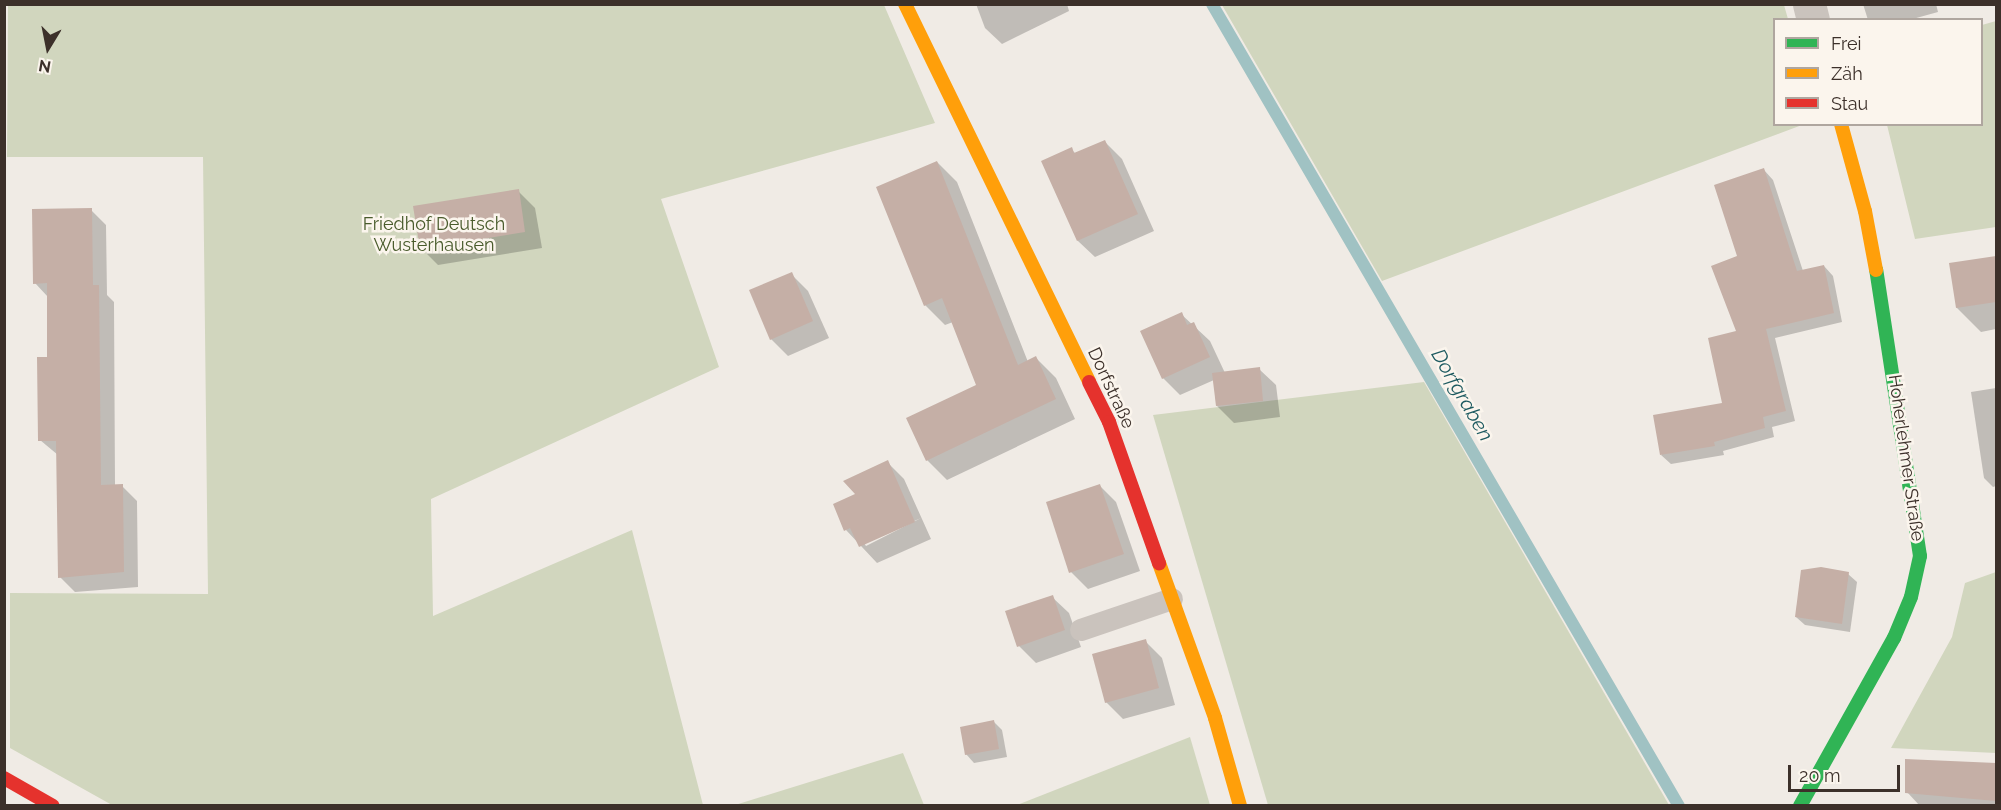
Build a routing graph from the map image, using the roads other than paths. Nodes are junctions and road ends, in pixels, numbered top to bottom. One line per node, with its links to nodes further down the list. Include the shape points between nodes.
1 (905, 4): 3 (street, Dorfstraße, via 1109,422)
2 (1842, 126): 8 (street, Hoherlehmer Straße, via 1865,211 1887,328 1920,555 1911,597 1894,638)
3 (1172, 599): 4 (lane); 7 (street, Dorfstraße, via 1215,718)
4 (1081, 630)
5 (4, 778): 6 (street)
6 (54, 806)
7 (1240, 806)
8 (1800, 806)

